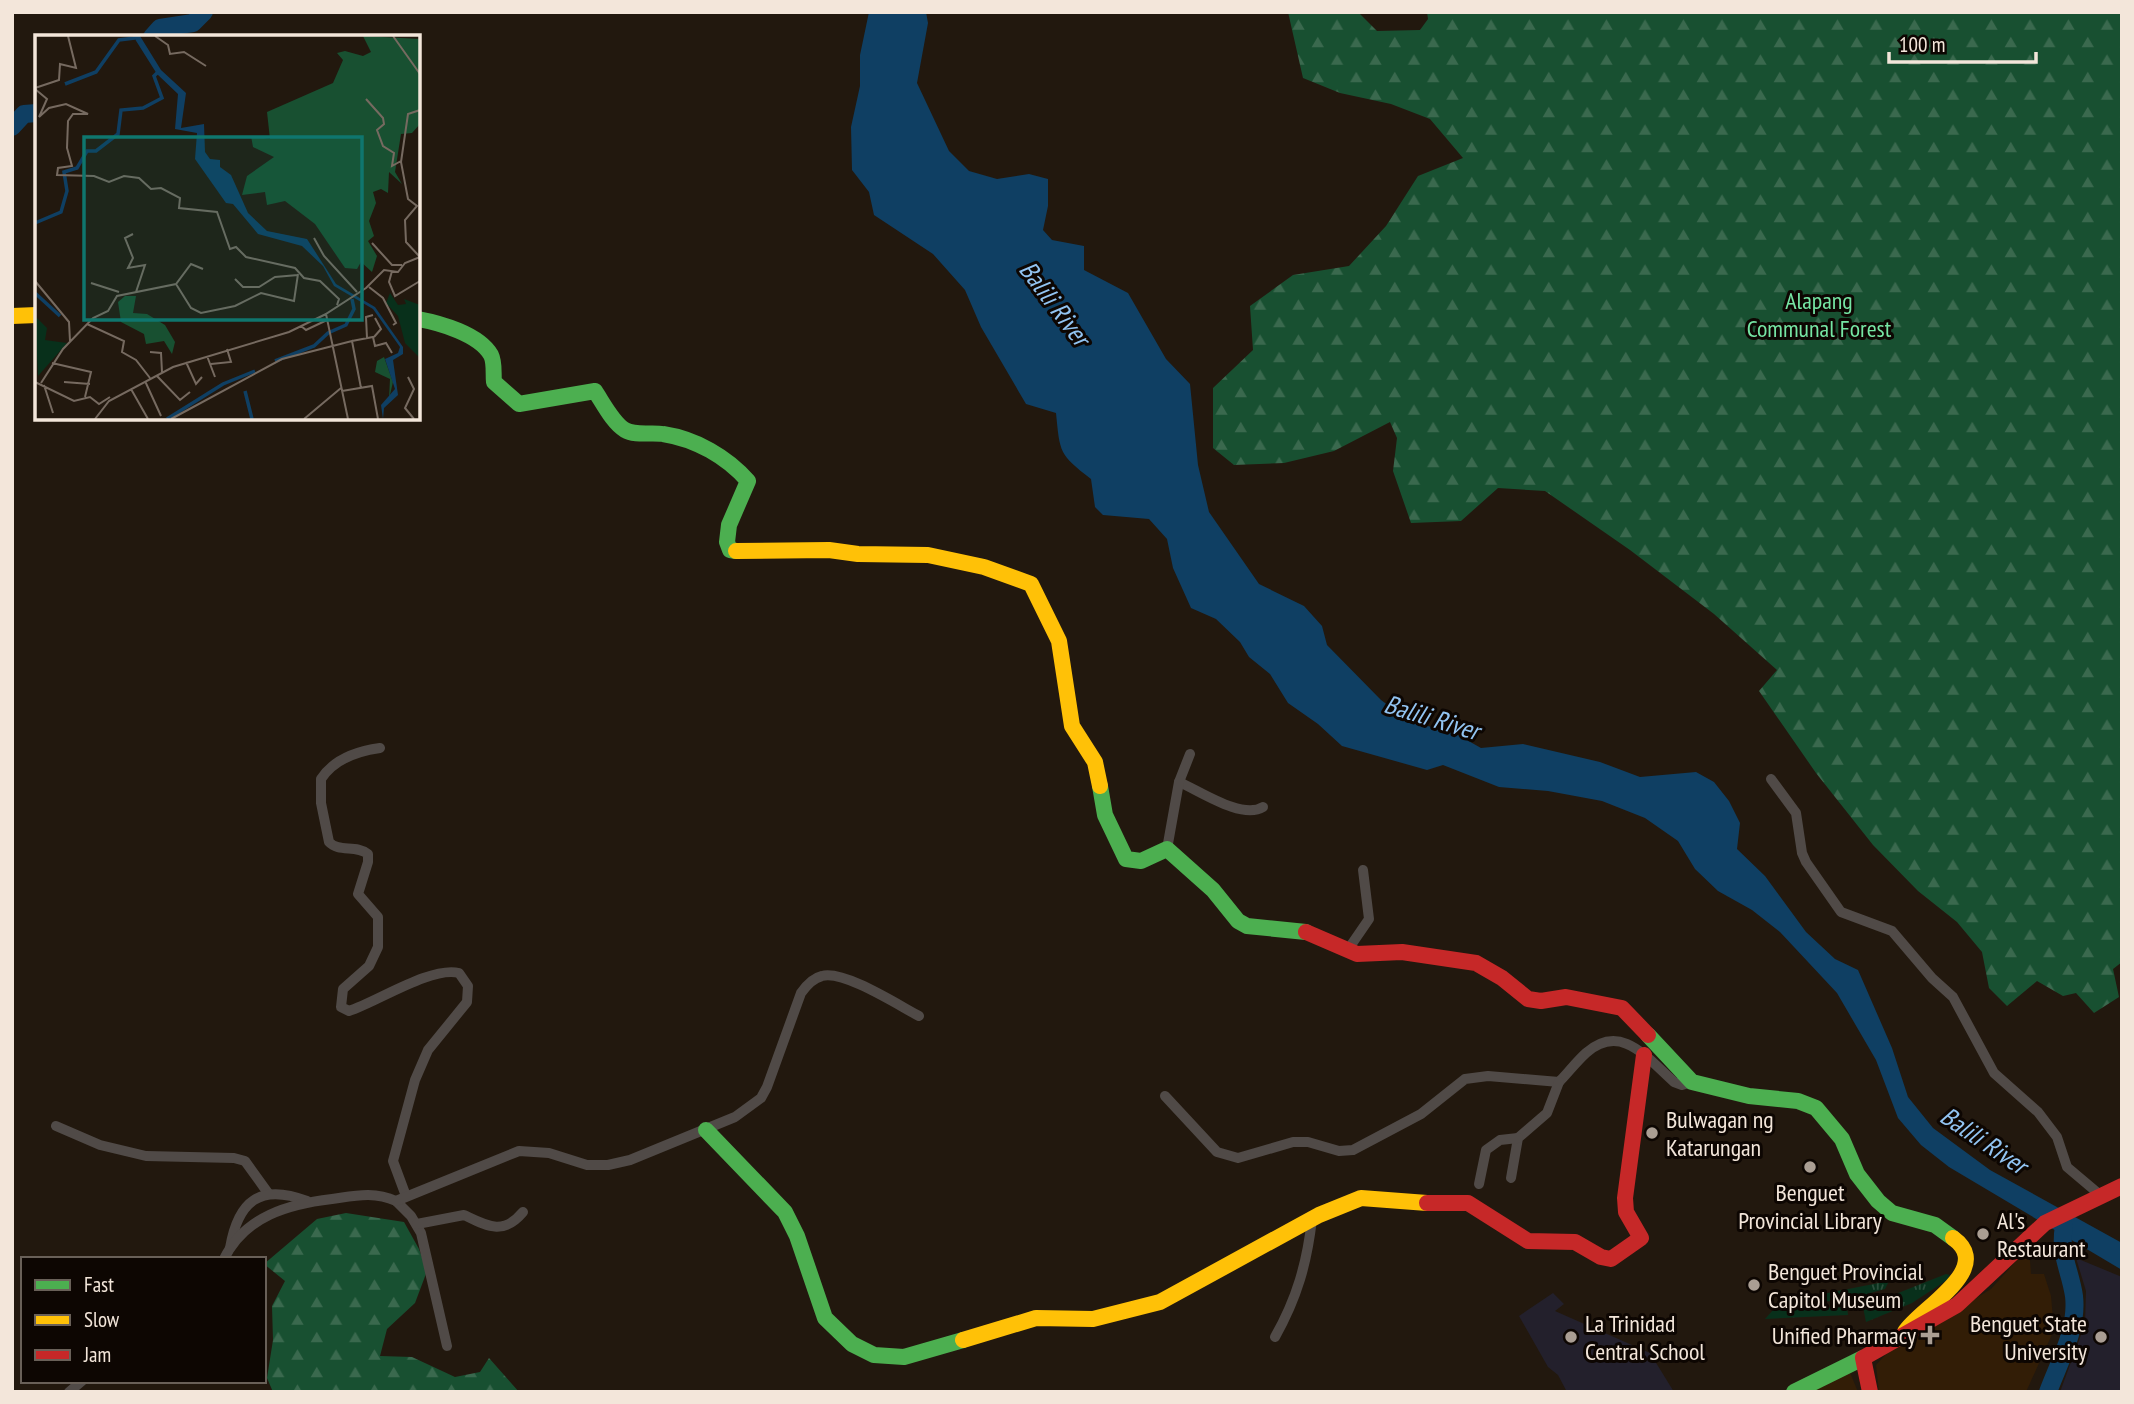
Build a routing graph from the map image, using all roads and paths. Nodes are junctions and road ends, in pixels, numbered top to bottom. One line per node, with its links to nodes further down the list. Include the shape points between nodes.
1 (35, 316): 2 (main road)
2 (12, 317)
3 (420, 320): 9 (main road, via 466,336 488,351 494,382 519,404 595,391 629,432 680,437 741,470 748,481 726,533 730,550 928,555 1023,578 1031,584 1059,641 1072,726 1095,762 1105,815 1120,851 1132,862)
4 (380, 748): 25 (street, via 358,751 321,779 329,842 368,854 358,894 377,917 379,928 373,958 343,989 341,1007 349,1011 443,972 459,974 468,986 467,1002 429,1050 415,1080 393,1161)
5 (1190, 754): 7 (street)
6 (1772, 779): 24 (street, via 1796,813 1807,862 1841,912 1899,937 1925,971 1954,997 1994,1073 2038,1112 2057,1137 2072,1174)
7 (1179, 782): 8 (street, via 1244,811); 9 (street)
8 (1263, 807)
9 (1167, 849): 11 (main road, via 1213,890 1238,921 1260,929 1308,932)
10 (1363, 870): 11 (street, via 1369,919)
11 (1347, 951): 15 (main road, via 1369,955 1402,952 1467,961 1485,967 1528,999 1566,997 1622,1008)
12 (919, 1016): 18 (street, via 836,975 810,982 800,993 761,1098)
13 (1644, 1055): 14 (street, via 1627,1043 1606,1040 1584,1054); 15 (street, via 1674,1082); 28 (main road, via 1625,1198 1626,1212 1641,1238 1618,1255 1606,1259 1574,1242 1528,1241 1476,1206 1454,1201 1402,1203 1361,1198)
14 (1559, 1082): 16 (street, via 1465,1079 1421,1114 1353,1150 1293,1142 1238,1158 1217,1152); 19 (street, via 1547,1113)
15 (1692, 1082): 31 (main road, via 1816,1108 1835,1129 1857,1174 1878,1201 1892,1213 1935,1225 1961,1244 1965,1269 1959,1280 1913,1319)
16 (1165, 1096)
17 (56, 1126): 23 (street, via 100,1145 146,1157 245,1161)
18 (706, 1130): 25 (street, via 608,1165 519,1152); 28 (main road, via 785,1212 825,1318 852,1344 874,1355 904,1357 1036,1318 1093,1319 1160,1302)
19 (1518, 1138): 20 (street); 21 (street, via 1500,1140 1486,1150)
20 (1511, 1178)
21 (1479, 1184)
22 (2121, 1188): 24 (main road)
23 (268, 1193): 26 (street); 30 (street, via 234,1222)
24 (2099, 1194): 31 (main road, via 2045,1223 1957,1305)
25 (401, 1198): 26 (street, via 357,1195); 29 (street)
26 (307, 1201): 30 (street, via 257,1221)
27 (523, 1212): 29 (street, via 509,1224 496,1227 480,1225 464,1215)
28 (1312, 1219): 32 (street, via 1301,1281)
29 (417, 1224): 33 (street)
30 (227, 1253)
31 (1904, 1334): 34 (main road)
32 (1275, 1337)
33 (447, 1346)
34 (1863, 1358): 35 (main road); 36 (main road)
35 (1794, 1392)
36 (1870, 1392)

